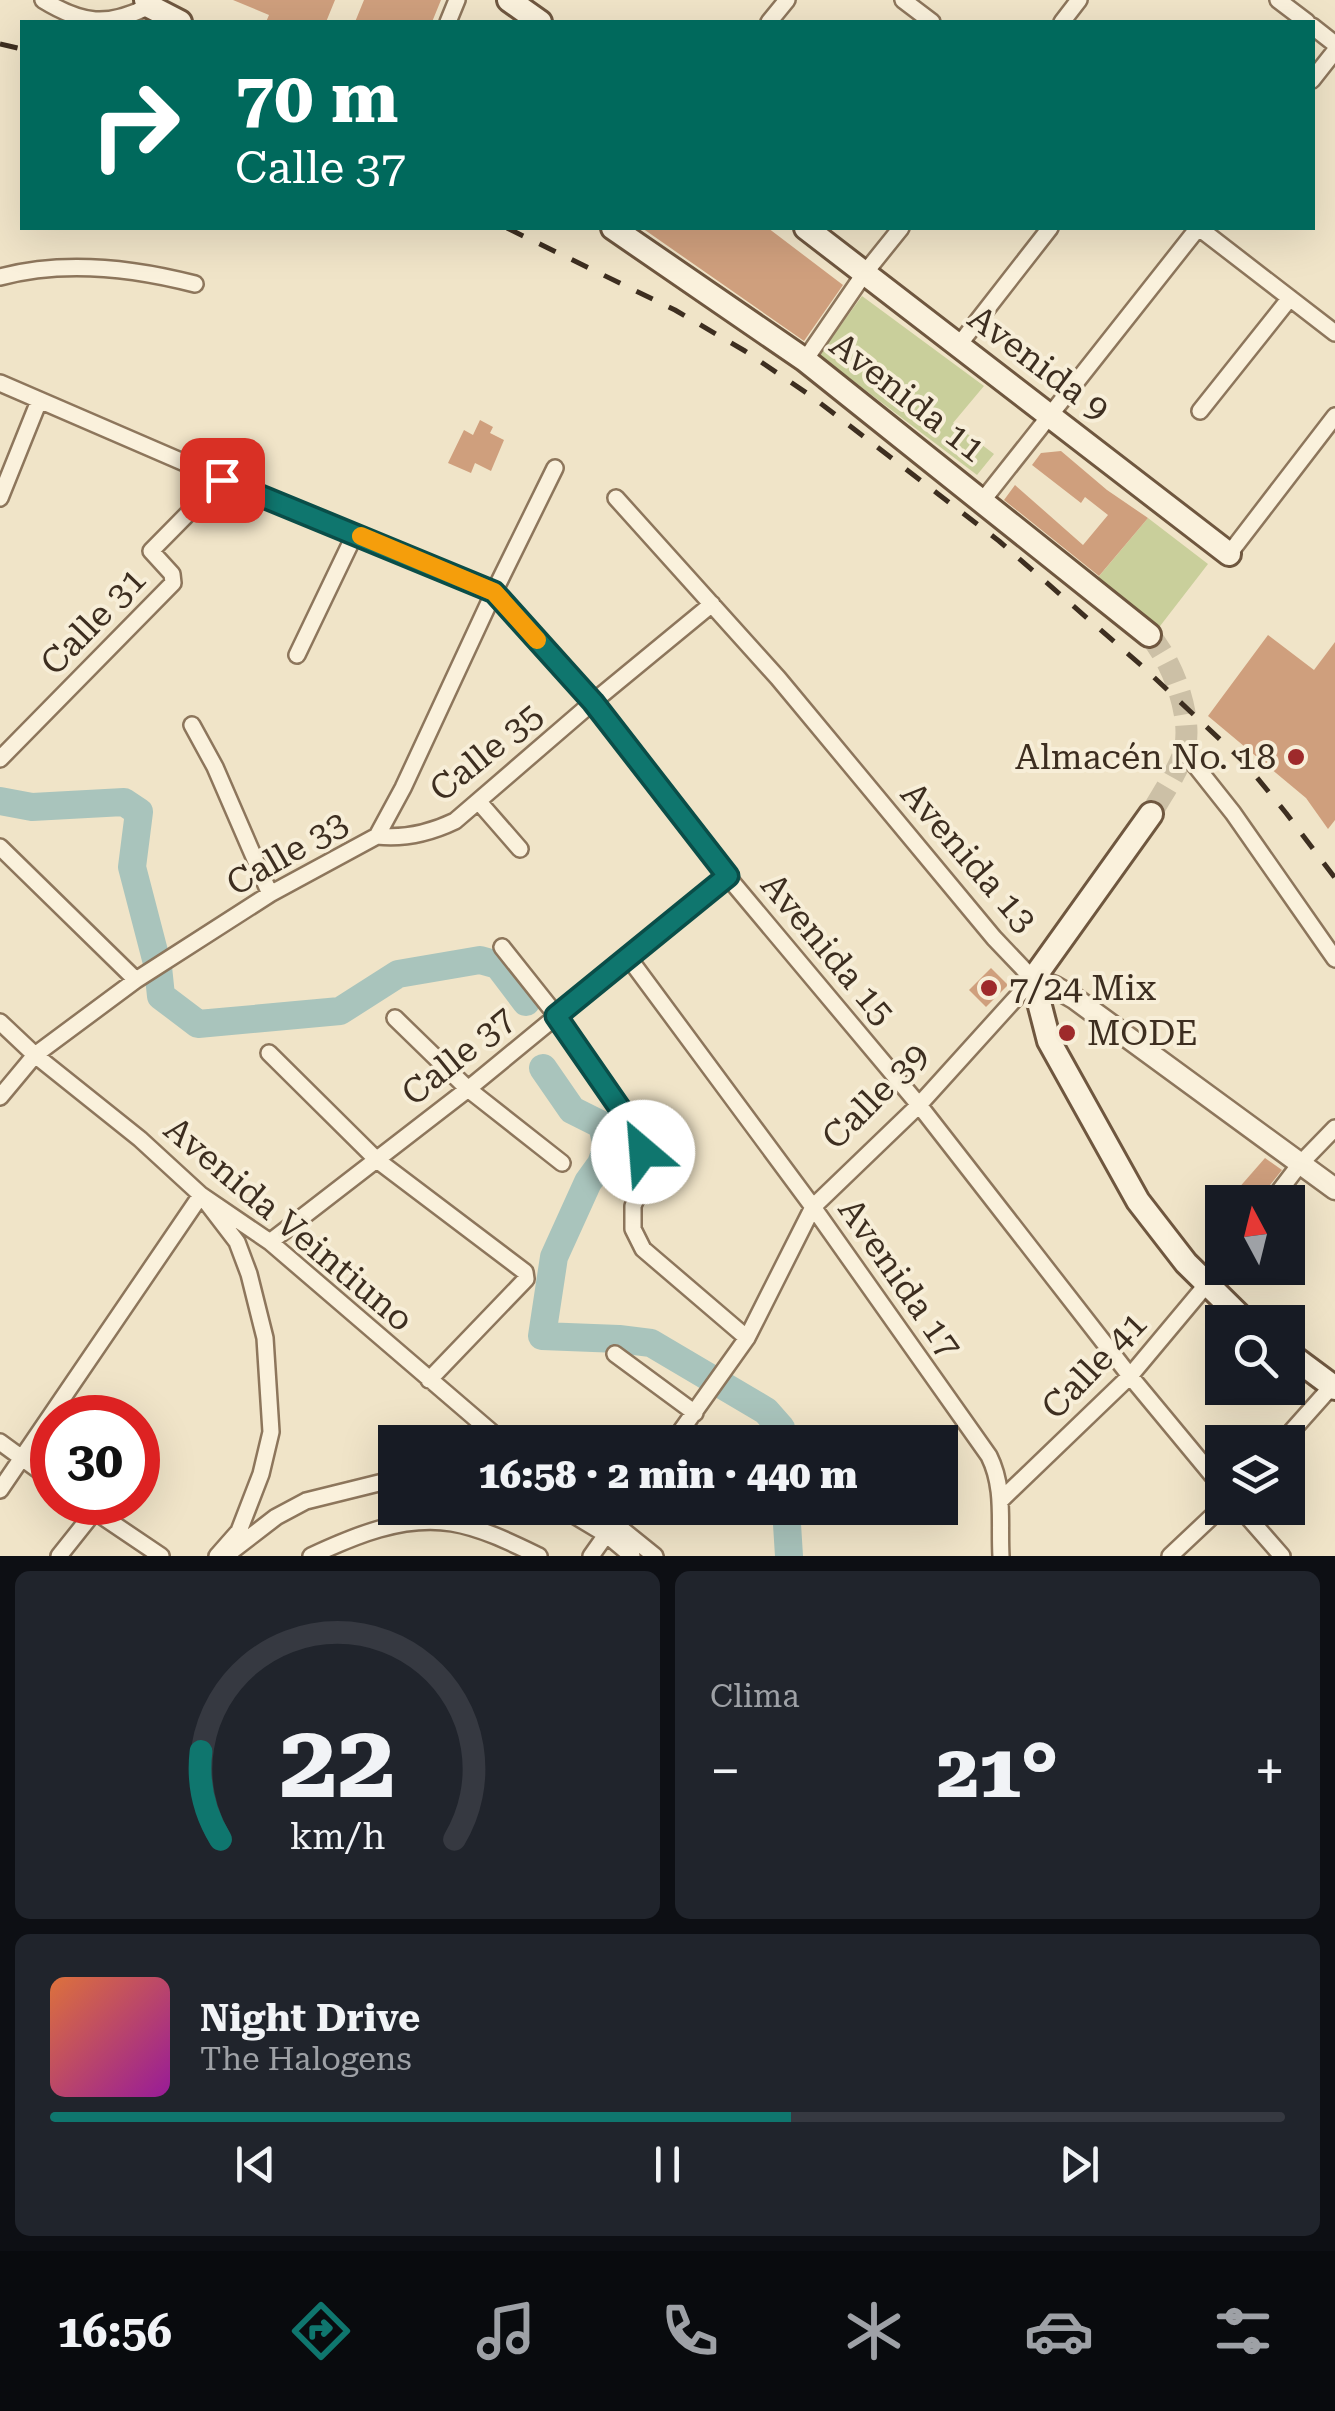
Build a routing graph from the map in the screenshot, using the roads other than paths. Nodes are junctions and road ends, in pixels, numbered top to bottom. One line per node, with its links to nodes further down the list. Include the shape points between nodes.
1 (43, 0): 8 (street)
2 (511, 0): 11 (main road)
3 (787, 0): 12 (street)
4 (903, 0): 13 (street)
5 (1079, 0): 14 (street)
6 (1278, 0): 15 (street)
7 (148, 3): 9 (street, via 130,16); 10 (main road)
8 (90, 20)
9 (106, 20)
10 (177, 20)
11 (537, 20)
12 (771, 20)
13 (929, 20)
14 (1064, 20)
15 (1305, 20)
16 (1315, 29): 17 (street)
17 (1335, 48): 18 (street)
18 (1315, 76)
19 (616, 230): 31 (main road, Avenida 11)
20 (809, 230): 25 (main road, Avenida 9)
21 (899, 230): 25 (street)
22 (1048, 230): 30 (street)
23 (1197, 230): 35 (street)
24 (1202, 230): 28 (street)
25 (864, 274): 30 (main road, Avenida 9); 31 (street)
26 (0, 277): 27 (street, via 86,268)
27 (195, 284)
28 (1290, 298): 29 (street); 34 (street)
29 (1335, 333)
30 (958, 346): 35 (main road, Avenida 9)
31 (805, 360): 41 (main road, Avenida 11)
32 (0, 382): 33 (street, Avenida 15)
33 (39, 401): 38 (street, Avenida 15); 39 (street)
34 (1200, 411)
35 (1051, 416): 41 (street); 43 (main road, Avenida 9)
36 (1335, 416): 43 (street)
37 (556, 468): 44 (street, Calle 33)
38 (222, 480): 42 (street, Avenida 15); 51 (street, Calle 31, via 151,551 173,583)
39 (0, 498)
40 (616, 498): 45 (street, Avenida 13)
41 (983, 500): 46 (main road, Avenida 11)
42 (355, 534): 44 (street, Avenida 15); 47 (street)
43 (1229, 554)
44 (494, 592): 48 (street, Avenida 15); 54 (street, Calle 33)
45 (712, 604): 48 (street, Calle 35); 62 (street, Avenida 13)
46 (1149, 635)
47 (297, 656)
48 (593, 702): 52 (street, Calle 35); 57 (street, Avenida 15)
49 (192, 725): 58 (street)
50 (1188, 755): 61 (street)
51 (0, 759)
52 (479, 802): 54 (street, Calle 35, via 440,828); 56 (street)
53 (1151, 814): 62 (main road, Calle 39)
54 (376, 836): 58 (street, Calle 33)
55 (0, 847): 63 (street)
56 (520, 848)
57 (728, 876): 60 (street, Calle 37); 71 (street, Avenida 15)
58 (270, 894): 63 (street, Calle 33)
59 (502, 946): 64 (street)
60 (628, 957): 64 (street, Calle 37); 79 (street, Avenida 17)
61 (1335, 959)
62 (1033, 979): 71 (street, Calle 39); 75 (street, Avenida 13, via 1074,998); 81 (main road, via 1049,1041 1138,1201)
63 (136, 980): 68 (street, Calle 33)
64 (556, 1016): 69 (street, Calle 37); 83 (street, via 637,1133 646,1175 633,1206 633,1229 643,1248)
65 (395, 1018): 69 (street)
66 (0, 1022): 68 (street, Avenida Veintiuno)
67 (270, 1054): 73 (street)
68 (35, 1056): 70 (street, Calle 33); 78 (street, Avenida Veintiuno)
69 (468, 1088): 73 (street, Calle 37); 74 (street)
70 (0, 1097)
71 (919, 1105): 79 (street, Calle 39); 86 (street, Avenida 15)
72 (1335, 1128): 75 (street)
73 (377, 1160): 80 (street, Calle 37); 87 (street, via 526,1274)
74 (562, 1163)
75 (1300, 1164): 76 (street); 77 (street, Avenida 13)
76 (1284, 1185)
77 (1335, 1189)
78 (201, 1195): 80 (street, Avenida Veintiuno); 94 (street); 110 (street, via 237,1242 249,1274 265,1338 271,1432 239,1532)
79 (814, 1207): 83 (street, Calle 39); 99 (street, Avenida 17, via 989,1456)
80 (270, 1242): 87 (street, Avenida Veintiuno)
81 (1207, 1286): 82 (main road); 86 (street, Calle 41)
82 (1228, 1305)
83 (747, 1338): 89 (street, Calle 39)
84 (615, 1354): 89 (street)
85 (1305, 1366): 88 (main road)
86 (1130, 1376): 96 (street, Avenida 15); 99 (street, Calle 41)
87 (429, 1380): 90 (street, Avenida Veintiuno)
88 (1334, 1387): 92 (street)
89 (695, 1413): 91 (street, Calle 39)
90 (483, 1425)
91 (686, 1425)
92 (1298, 1425)
93 (0, 1442): 94 (street)
94 (23, 1458): 95 (street); 98 (street)
95 (30, 1463)
96 (1205, 1466)
97 (378, 1482): 111 (street, via 306,1501)
98 (0, 1490)
99 (1001, 1500): 117 (street, Avenida 17)
100 (1205, 1523): 118 (street)
101 (77, 1525): 108 (street)
102 (115, 1525): 109 (street)
103 (601, 1525): 106 (street)
104 (613, 1525): 106 (street)
105 (1255, 1525): 119 (street)
106 (610, 1529): 114 (street); 115 (street); 116 (street)
107 (339, 1551): 112 (street); 113 (street, via 396,1524 452,1523)
108 (58, 1556)
109 (161, 1556)
110 (216, 1556)
111 (226, 1556)
112 (311, 1556)
113 (539, 1556)
114 (591, 1556)
115 (632, 1556)
116 (655, 1556)
117 (1002, 1556)
118 (1170, 1556)
119 (1282, 1556)

